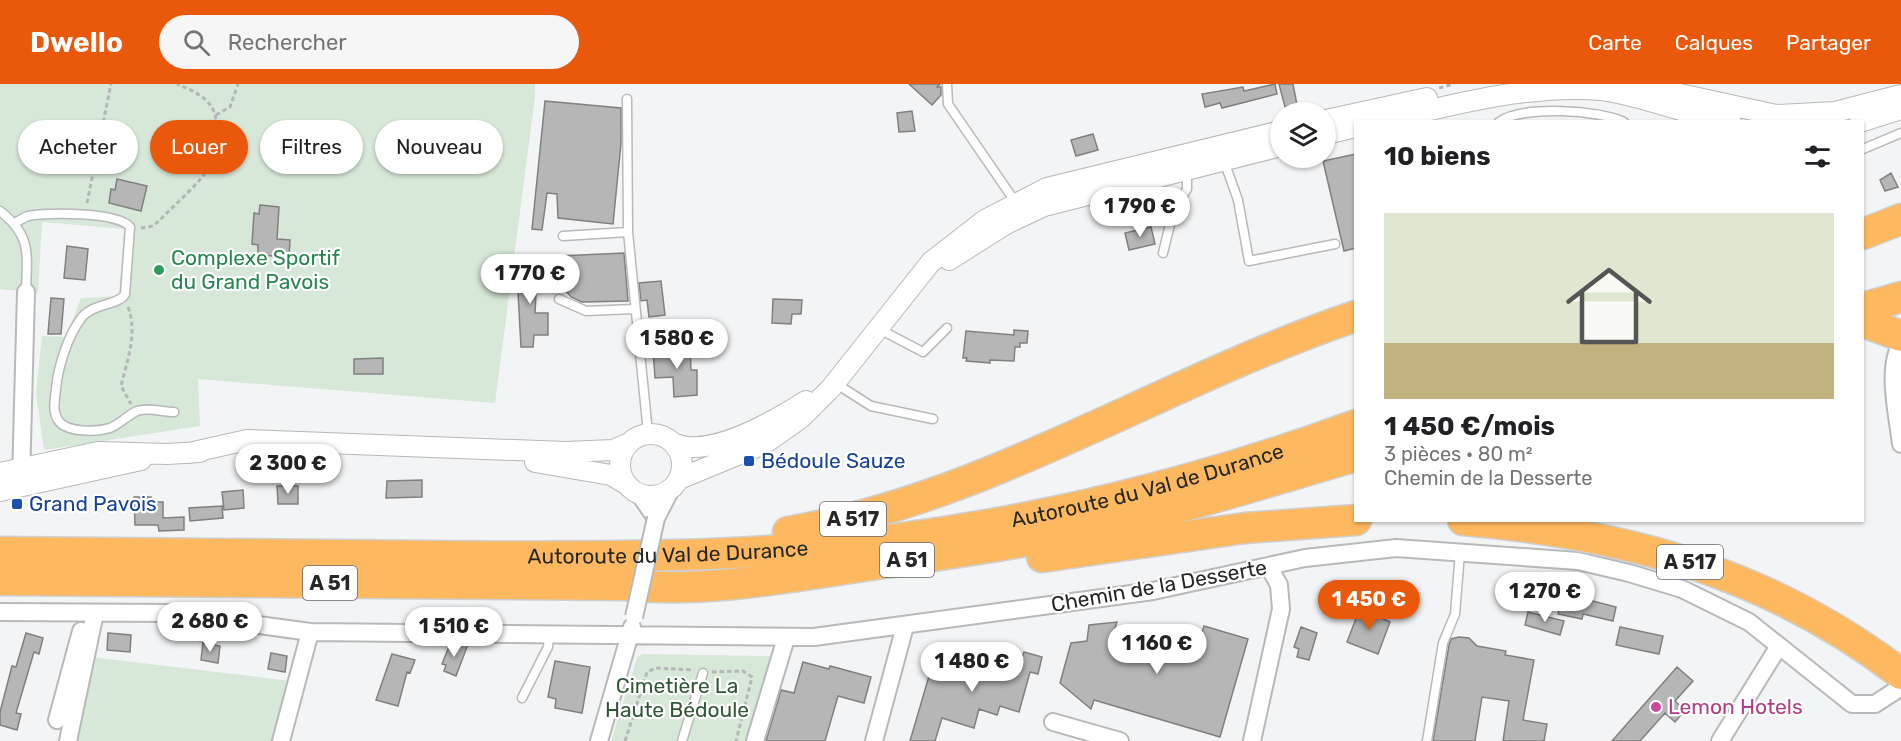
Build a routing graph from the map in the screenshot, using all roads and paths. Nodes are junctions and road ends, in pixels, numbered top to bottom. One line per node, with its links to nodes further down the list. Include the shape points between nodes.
1 (111, 84): 31 (path)
2 (177, 84): 13 (path, via 210,103)
3 (238, 84): 13 (path, via 230,107)
4 (947, 84): 29 (lane, via 948,104)
5 (1494, 84): 14 (street)
6 (1634, 84): 9 (street)
7 (1529, 87): 8 (street); 16 (street)
8 (1556, 87): 9 (street)
9 (1668, 94): 15 (street); 19 (street)
10 (1901, 94): 15 (street, via 1834,112)
11 (627, 99): 35 (lane)
12 (1901, 110): 20 (street)
13 (216, 115): 34 (path, via 218,128 206,172 153,226)
14 (1336, 118)
15 (1769, 118)
16 (1389, 120)
17 (1507, 120): 18 (lane, via 1533,113 1569,111 1608,114)
18 (1620, 120)
19 (1726, 120)
20 (1864, 121)
21 (1354, 127): 22 (street)
22 (1336, 132)
23 (1901, 133): 26 (lane)
24 (1270, 134): 29 (street, via 1047,188)
25 (1270, 149): 27 (street)
26 (1864, 149)
27 (1224, 160): 28 (street); 38 (lane, via 1238,200 1249,261)
28 (1187, 170): 29 (street, via 1044,206); 39 (lane, via 1187,189 1173,212)
29 (1021, 208): 49 (street, via 903,297)
30 (0, 211): 33 (lane)
31 (85, 215): 33 (lane, via 27,216); 34 (lane, via 117,218)
32 (1901, 219): 36 (highway)
33 (15, 223): 40 (lane, via 27,242)
34 (130, 227): 41 (lane)
35 (628, 232): 37 (lane); 45 (lane)
36 (1864, 234)
37 (563, 236)
38 (1335, 244)
39 (1163, 253)
40 (26, 292): 64 (street)
41 (124, 297): 53 (path, via 132,316 132,337 121,387); 53 (lane, via 91,308 81,319 57,379 54,405 57,420 64,426 91,431 110,428)
42 (1901, 297): 44 (highway)
43 (559, 299): 45 (lane, via 586,310)
44 (1864, 308)
45 (634, 309): 57 (lane)
46 (1354, 317): 75 (highway, A 517, via 1185,384 996,472 933,496 838,522 734,542 664,547)
47 (1864, 322): 50 (highway)
48 (947, 328): 49 (lane, via 923,352)
49 (878, 329): 52 (street)
50 (1901, 336)
51 (1901, 345): 61 (street, via 1894,369)
52 (838, 379): 55 (lane, via 871,406); 59 (street, via 747,432 709,446 681,447); 66 (street, via 801,418 764,444)
53 (136, 412): 54 (lane)
54 (174, 412)
55 (933, 419)
56 (1354, 426): 75 (highway, Autoroute du Val de Durance / A 51, via 1263,456 1104,500 994,524 891,540 662,557)
57 (648, 433): 59 (street); 60 (street)
58 (368, 443): 60 (street, via 566,452 613,450); 62 (street, via 247,440); 68 (street, via 551,464 611,475)
59 (673, 443): 66 (street, via 682,460)
60 (627, 444): 68 (street, via 619,464)
61 (1901, 444)
62 (167, 454): 64 (street, via 98,452); 67 (street)
63 (1354, 457): 78 (highway, Autoroute du Val de Durance / A 51, via 1076,532)
64 (20, 467): 65 (street); 67 (street)
65 (0, 473)
66 (675, 484): 68 (street, via 655,496); 70 (street)
67 (21, 488): 69 (street)
68 (633, 489): 70 (street)
69 (0, 491)
70 (656, 518): 84 (street, bridge)
71 (1354, 520): 78 (highway, via 1245,528 863,581)
72 (1480, 522): 88 (highway, A 517, via 1588,535 1689,561 1792,606 1845,636)
73 (0, 552): 75 (highway, Autoroute du Val de Durance / A 51)
74 (1460, 552): 76 (street, Chemin de la Desserte, via 1376,549); 86 (street, Chemin de la Desserte, via 1578,561 1629,573 1682,589 1717,606 1749,622); 101 (lane, via 1455,614 1443,643)
75 (312, 555)
76 (1269, 567): 81 (street, Chemin de la Desserte, via 1152,591); 100 (street, via 1279,585 1281,609)
77 (0, 580): 78 (highway, Autoroute du Val de Durance / A 51, via 584,584 659,588)
78 (738, 585)
79 (0, 612): 80 (street, Chemin de la Desserte)
80 (90, 613): 82 (street, Chemin de la Desserte, via 172,614); 90 (street); 93 (street)
81 (905, 626): 85 (street, Chemin de la Desserte); 98 (street)
82 (310, 632): 83 (street, Chemin de la Desserte); 94 (street)
83 (549, 633): 84 (street, Chemin de la Desserte); 89 (lane, via 548,647)
84 (630, 636): 85 (street, Chemin de la Desserte); 95 (street)
85 (786, 639): 97 (street)
86 (1779, 646): 88 (street, Chemin de la Desserte, via 1852,704 1875,704); 102 (street)
87 (703, 673): 96 (lane)
88 (1897, 678)
89 (522, 698)
90 (57, 720)
91 (1053, 722): 92 (street)
92 (1075, 735): 99 (street)
93 (68, 741)
94 (280, 741)
95 (599, 741)
96 (682, 741)
97 (755, 741)
98 (874, 741)
99 (1120, 741)
100 (1252, 741)
101 (1427, 741)
102 (1720, 741)

